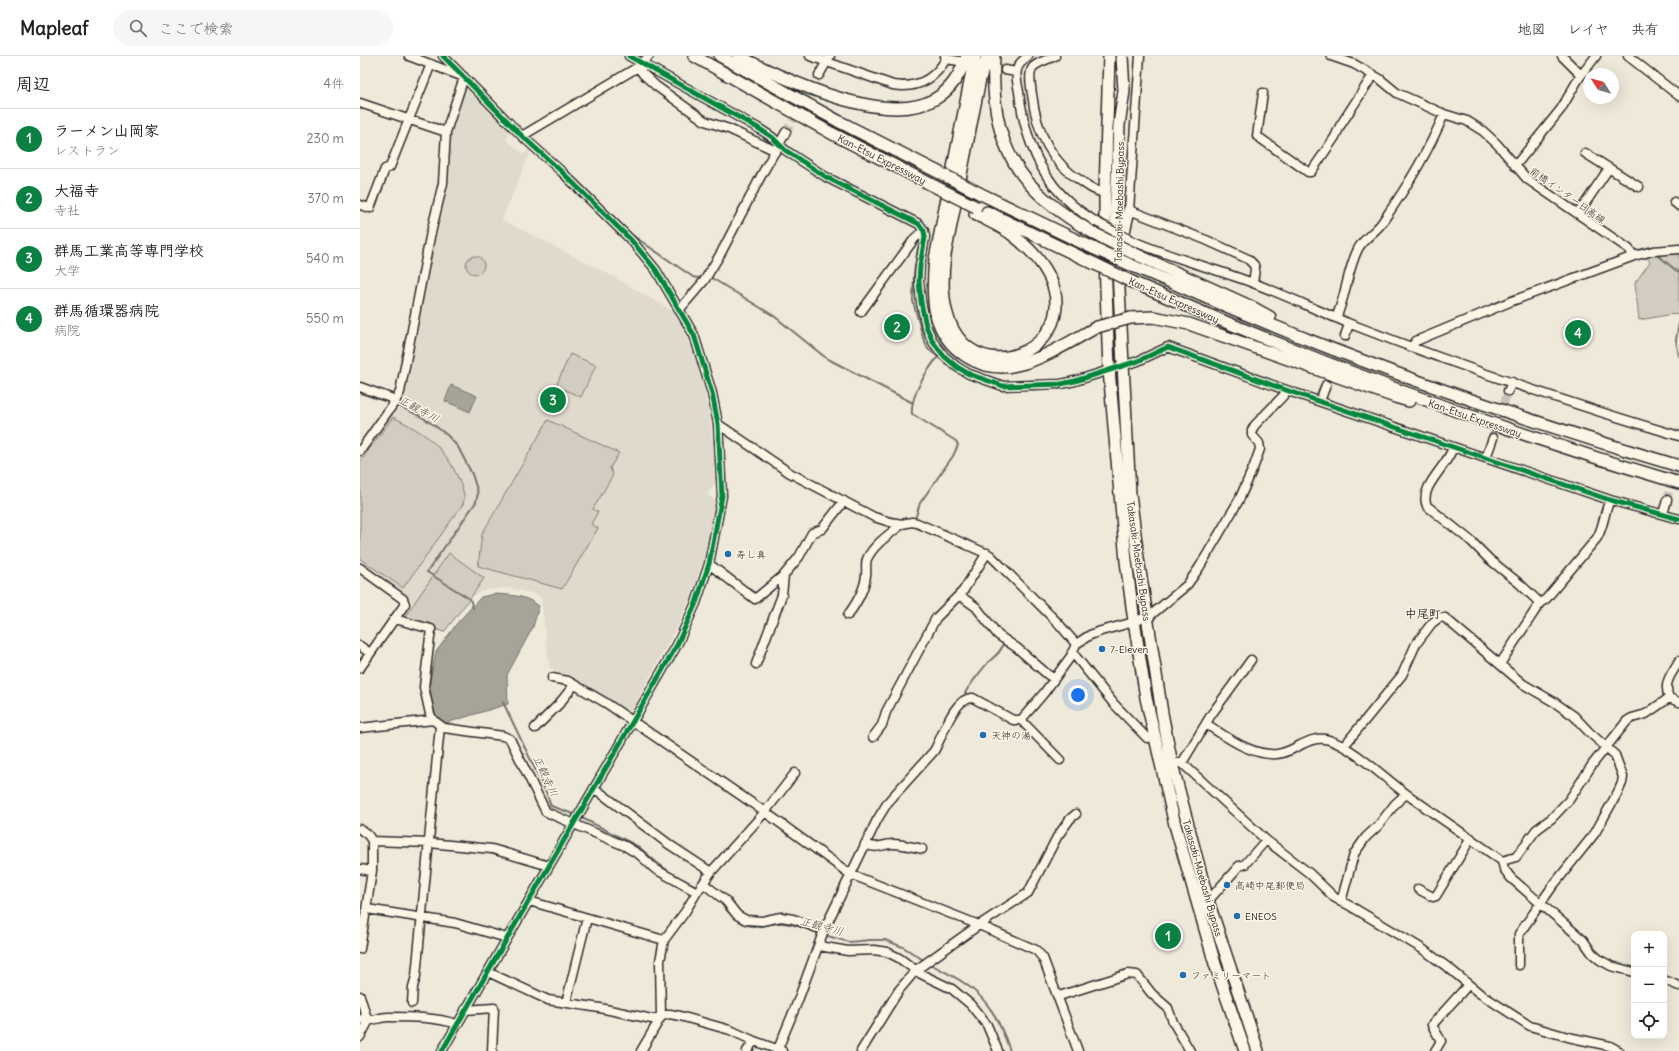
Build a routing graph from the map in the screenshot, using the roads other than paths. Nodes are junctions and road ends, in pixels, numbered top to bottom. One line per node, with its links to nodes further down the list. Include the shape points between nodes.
1 (409, 56): 25 (street)
2 (443, 56): 32 (street)
3 (630, 56): 26 (street)
4 (650, 56): 26 (street)
5 (694, 56): 51 (highway, Kan-Etsu Expressway, bridge, via 932,189)
6 (720, 56): 64 (highway, Kan-Etsu Expressway, bridge, via 838,121 1095,249)
7 (738, 56): 24 (highway, via 794,83 868,105 890,108 914,107 934,100 954,82)
8 (810, 56): 23 (street)
9 (975, 56): 75 (highway, bridge, via 935,260 933,294 939,322 951,344 963,355 984,365 1000,367 1025,363 1097,327 1131,318 1153,317 1189,324 1395,397)
10 (987, 56): 51 (highway, via 980,79 945,255 943,296 952,327 967,346 987,356 1004,358 1018,355 1033,347 1048,330 1055,315 1055,292 1047,272 1032,253 1014,236)
11 (994, 56): 64 (highway, bridge, via 995,100 1004,142 1016,167 1030,186 1050,205 1097,235 1252,307)
12 (1028, 56): 28 (street)
13 (1055, 56): 39 (street, via 1036,65 1032,70 1031,89)
14 (1109, 56): 49 (highway, Takasaki-Maebashi Bypass)
15 (1122, 56): 33 (highway, Takasaki-Maebashi Bypass)
16 (1128, 56): 33 (highway)
17 (1140, 56): 52 (street)
18 (1331, 56): 30 (street, 前橋インター日高線, via 1354,64)
19 (1562, 56): 31 (street)
20 (1596, 56): 31 (street)
21 (1628, 56): 35 (street)
22 (945, 58): 23 (street, via 929,80 908,87 893,85); 24 (street)
23 (828, 59): 29 (street)
24 (963, 59)
25 (431, 64): 32 (street); 38 (street)
26 (640, 65): 43 (street); 44 (street, via 747,121 772,137); 44 (street, via 643,74 656,86 705,121)
27 (1005, 70): 28 (street)
28 (1016, 72): 40 (street)
29 (819, 75)
30 (1373, 75): 34 (street, via 1311,172 1257,136); 37 (street, 前橋インター日高線, via 1397,93)
31 (1581, 75): 46 (street, via 1561,109)
32 (464, 77): 41 (street); 43 (street)
33 (1124, 92): 57 (highway, Takasaki-Maebashi Bypass, via 1116,210)
34 (1263, 93)
35 (1679, 96)
36 (360, 103): 38 (street)
37 (1444, 114): 46 (street, 前橋インター日高線, via 1467,121 1483,130); 61 (street, via 1413,176 1377,229 1358,248)
38 (409, 120): 41 (street); 50 (street, via 390,167 385,169 370,208)
39 (1037, 125): 40 (street); 49 (street, via 1048,149 1060,165 1088,186)
40 (1025, 126): 58 (street, bridge, via 1036,157 1053,185 1072,206 1096,222 1151,249)
41 (446, 132): 73 (street, via 443,183 400,392)
42 (786, 132): 44 (street)
43 (522, 136): 59 (street, via 632,241 656,270)
44 (777, 147): 54 (street, via 826,177 914,221); 59 (street, via 721,253 704,281)
45 (1585, 153): 47 (street)
46 (1515, 166): 53 (street, 前橋インター日高線, via 1527,179)
47 (1609, 168): 48 (street); 53 (street)
48 (1639, 187)
49 (1105, 193): 67 (highway, Takasaki-Maebashi Bypass)
50 (360, 205)
51 (975, 210): 75 (highway, Kan-Etsu Expressway, bridge, via 1260,337)
52 (1129, 210): 57 (highway, via 1123,230); 58 (street, via 1248,259 1255,269)
53 (1578, 214): 56 (street, 前橋インター日高線, via 1629,249)
54 (924, 231): 60 (street, via 915,238); 67 (street, via 919,281 925,321 933,342 957,367 993,384 1011,386 1068,382)
55 (1679, 249): 56 (street, via 1653,251)
56 (1634, 256): 65 (street, via 1505,304 1416,342)
57 (1118, 271): 66 (highway, Takasaki-Maebashi Bypass)
58 (1253, 283): 61 (street)
59 (680, 310): 76 (street, via 699,349)
60 (861, 312)
61 (1336, 318): 62 (street)
62 (1349, 324): 63 (street); 65 (street)
63 (1345, 336)
64 (1309, 340): 82 (highway, Kan-Etsu Expressway, via 1510,413)
65 (1412, 347): 68 (street)
66 (1123, 365): 67 (street); 71 (street, via 1168,347); 97 (highway, Takasaki-Maebashi Bypass, via 1130,494)
67 (1109, 370): 99 (highway, Takasaki-Maebashi Bypass)
68 (1512, 382): 72 (street); 77 (street)
69 (1326, 385): 74 (street)
70 (360, 387): 73 (street)
71 (1286, 390): 74 (street); 97 (street, via 1253,427 1252,435 1259,443 1260,450 1254,466 1238,500 1199,568 1184,589)
72 (1508, 391)
73 (396, 400): 80 (street)
74 (1320, 401): 79 (street)
75 (1462, 414): 83 (highway, Kan-Etsu Expressway, via 1596,459)
76 (718, 424): 86 (street, via 790,474); 91 (street, via 722,496)
77 (1679, 436)
78 (1493, 438): 81 (street)
79 (1453, 447): 81 (street); 95 (street, via 1428,487 1427,506)
80 (360, 451)
81 (1486, 458): 84 (street)
82 (1679, 466)
83 (1679, 483)
84 (1610, 500): 87 (street); 95 (street, via 1597,538)
85 (1667, 500): 87 (street)
86 (844, 501): 89 (street, via 874,517); 93 (street, via 822,529 812,532 799,558)
87 (1663, 514): 88 (street)
88 (1679, 519)
89 (902, 524): 90 (street, via 917,523); 96 (street, via 871,552 866,561 866,576 856,604)
90 (987, 553): 94 (street); 100 (street)
91 (709, 564): 93 (street, via 755,599); 116 (street, via 696,603 677,645)
92 (360, 568): 98 (street, via 403,599 405,604)
93 (784, 575): 106 (street, via 784,589)
94 (959, 595): 110 (street, via 976,607 998,635); 121 (street, via 936,618 886,712 882,725)
95 (1540, 603): 107 (street)
96 (848, 615)
97 (1147, 618): 99 (street); 126 (highway, Takasaki-Maebashi Bypass, via 1162,712)
98 (395, 619): 103 (street); 114 (street, via 432,629 424,687 426,702)
99 (1134, 622): 100 (street, via 1090,635); 122 (highway, Takasaki-Maebashi Bypass)
100 (1076, 644): 102 (street)
101 (360, 646): 103 (street)
102 (1072, 652): 110 (street); 122 (street, via 1114,704 1147,738)
103 (370, 653): 108 (street)
104 (1251, 660): 117 (street)
105 (1679, 661): 112 (street, via 1667,682)
106 (756, 664)
107 (1500, 664): 123 (street, via 1445,618 1437,618 1412,650 1402,675); 124 (street, via 1523,684 1574,716)
108 (360, 668)
109 (552, 678): 111 (street)
110 (1054, 679): 115 (street)
111 (574, 685): 116 (street); 120 (street)
112 (1669, 698): 113 (street); 124 (street, via 1646,714 1627,721)
113 (1679, 702)
114 (433, 720): 118 (street); 119 (street)
115 (1021, 720): 125 (street); 138 (street, via 1013,720 973,698 963,700 945,725 934,751 884,807)
116 (633, 722): 128 (street); 130 (street)
117 (1206, 724): 123 (street, via 1243,747 1277,754 1318,738); 126 (street)
118 (440, 726): 132 (street, via 510,739 546,812); 137 (street)
119 (360, 728)
120 (535, 728)
121 (873, 737)
122 (1154, 737): 189 (highway, Takasaki-Maebashi Bypass, via 1199,912)
123 (1344, 746): 129 (street)
124 (1607, 747): 140 (street, via 1569,800 1536,830 1516,857); 152 (street, via 1617,758 1623,777 1622,783 1595,833)
125 (1060, 760)
126 (1177, 763): 135 (street); 150 (highway, Takasaki-Maebashi Bypass)
127 (795, 773): 130 (street)
128 (594, 788): 132 (street); 144 (street)
129 (1406, 794): 134 (street); 151 (street, via 1366,837 1354,854)
130 (765, 812): 144 (street); 145 (street)
131 (1076, 814): 157 (street, via 1057,837 1028,893)
132 (573, 824): 141 (street); 148 (street, via 625,846 655,869)
133 (360, 829): 136 (street)
134 (1471, 838): 140 (street); 147 (street, via 1436,896 1433,897)
135 (1266, 840): 150 (street); 151 (street)
136 (372, 841): 137 (street); 143 (street)
137 (429, 843): 141 (street, via 492,849); 154 (street)
138 (865, 844): 139 (street, via 873,847 902,844); 145 (street)
139 (922, 849)
140 (1502, 861): 152 (street, via 1511,878)
141 (549, 866): 149 (street)
142 (360, 869): 143 (street)
143 (372, 871): 153 (street)
144 (711, 872): 146 (street)
145 (850, 874): 157 (street); 158 (street)
146 (704, 884): 148 (street); 158 (street, via 726,901 738,916 746,920 762,921 781,917)
147 (1418, 889)
148 (697, 892): 160 (street)
149 (529, 901): 155 (street); 159 (street)
150 (1208, 901): 190 (highway, Takasaki-Maebashi Bypass)
151 (1341, 902): 168 (street, via 1422,948)
152 (1541, 903): 163 (street, via 1519,934); 165 (street, via 1584,940 1600,960)
153 (367, 909): 154 (street); 156 (street)
154 (422, 918): 159 (street, via 455,923); 172 (street)
155 (587, 918): 160 (street); 173 (street)
156 (362, 923): 162 (street)
157 (979, 925): 164 (street); 171 (street, via 1036,950 1043,958)
158 (824, 930): 161 (street)
159 (507, 938): 166 (street)
160 (664, 940): 175 (street, via 660,965)
161 (819, 946): 164 (street, via 848,951 887,952); 180 (street)
162 (360, 949)
163 (1519, 965)
164 (916, 970): 185 (street, via 899,990); 186 (street, via 952,989 970,1004 987,1025)
165 (1631, 971)
166 (488, 972): 173 (street, via 548,1000); 174 (street)
167 (1667, 981): 169 (street)
168 (1468, 985): 191 (street, via 1432,1025 1441,1041); 192 (street, via 1530,1026 1610,1046)
169 (1679, 986)
170 (360, 996): 176 (street)
171 (1059, 996): 187 (street); 188 (street, via 1132,974 1168,1008)
172 (412, 1003)
173 (566, 1003): 175 (street, via 652,1019)
174 (465, 1010): 177 (street); 182 (street, via 494,1008)
175 (661, 1018): 179 (street, via 670,1014 680,1016 730,1030); 183 (street)
176 (364, 1021): 177 (street, via 386,1017 443,1020); 178 (street)
177 (457, 1024): 181 (street)
178 (360, 1037)
179 (754, 1041): 180 (street); 184 (street)
180 (780, 1050)
181 (442, 1051)
182 (492, 1051)
183 (641, 1051)
184 (747, 1051)
185 (861, 1051)
186 (998, 1051)
187 (1078, 1051)
188 (1190, 1051)
189 (1245, 1051)
190 (1258, 1051)
191 (1435, 1051)
192 (1619, 1051)

